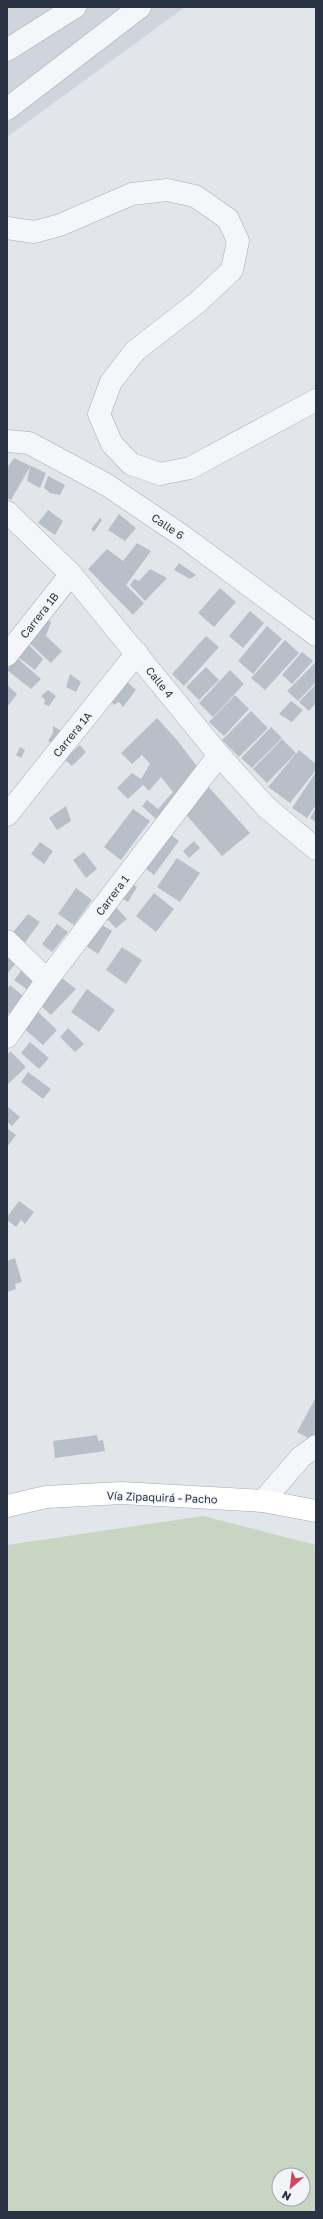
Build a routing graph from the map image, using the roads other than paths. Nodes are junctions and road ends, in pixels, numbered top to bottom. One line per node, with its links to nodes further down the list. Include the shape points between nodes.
1 (75, 7): 3 (street)
2 (140, 7): 4 (street)
3 (7, 50)
4 (7, 109)
5 (7, 228): 6 (street, via 34,232 60,225 132,194 167,190 195,196 228,219 238,241 232,270 198,302 135,351 111,382 99,414 112,444 130,464 160,474 190,468)
6 (316, 400)
7 (7, 441): 10 (street, Calle 6, via 28,442 107,485 184,537)
8 (7, 512): 9 (street, Calle 4)
9 (71, 574): 11 (street, Calle 4); 12 (street, Carrera 1B)
10 (316, 635)
11 (137, 653): 13 (street, Calle 4); 14 (street, Carrera 1A)
12 (7, 655)
13 (219, 755): 15 (street, Calle 4, via 266,807); 17 (street, Carrera 1)
14 (7, 815)
15 (316, 849)
16 (7, 941): 17 (street)
17 (47, 980): 18 (street, Carrera 1)
18 (7, 1037)
19 (316, 1446): 20 (street, via 301,1457)
20 (263, 1501): 21 (main road, Vía Zipaquirá - Pacho, via 122,1494 46,1497); 22 (main road, Vía Zipaquirá - Pacho)
21 (7, 1506)
22 (316, 1511)

